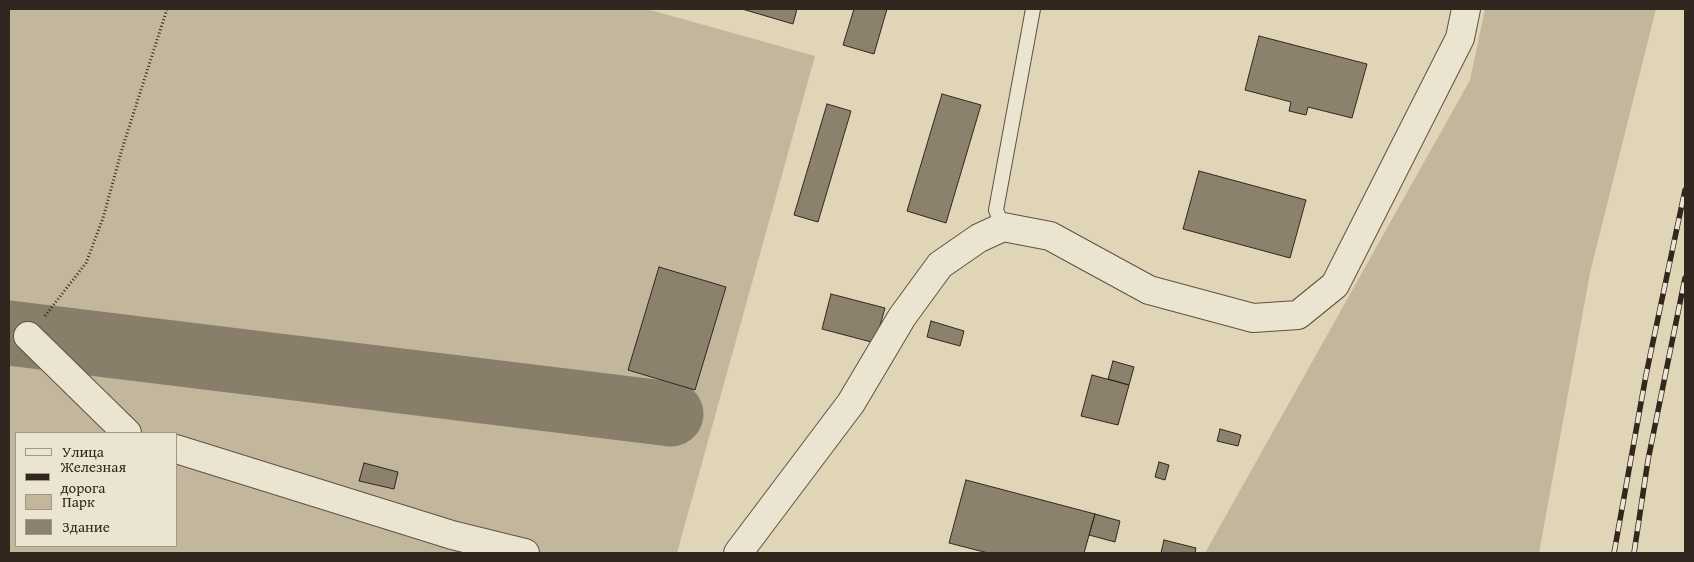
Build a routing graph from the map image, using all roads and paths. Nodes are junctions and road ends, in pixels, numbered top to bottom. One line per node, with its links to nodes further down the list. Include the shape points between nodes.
1 (167, 9): 5 (path, via 122,149 104,218 86,264)
2 (1032, 9): 4 (lane, via 996,210)
3 (1466, 9): 4 (street, via 1460,38 1335,285 1298,315 1253,318 1149,290 1050,236)
4 (1003, 227): 9 (street, via 979,238 940,266 902,317 852,403)
5 (28, 336): 6 (street)
6 (126, 432)
7 (178, 450): 8 (street, via 452,535)
8 (525, 553)
9 (738, 553)

